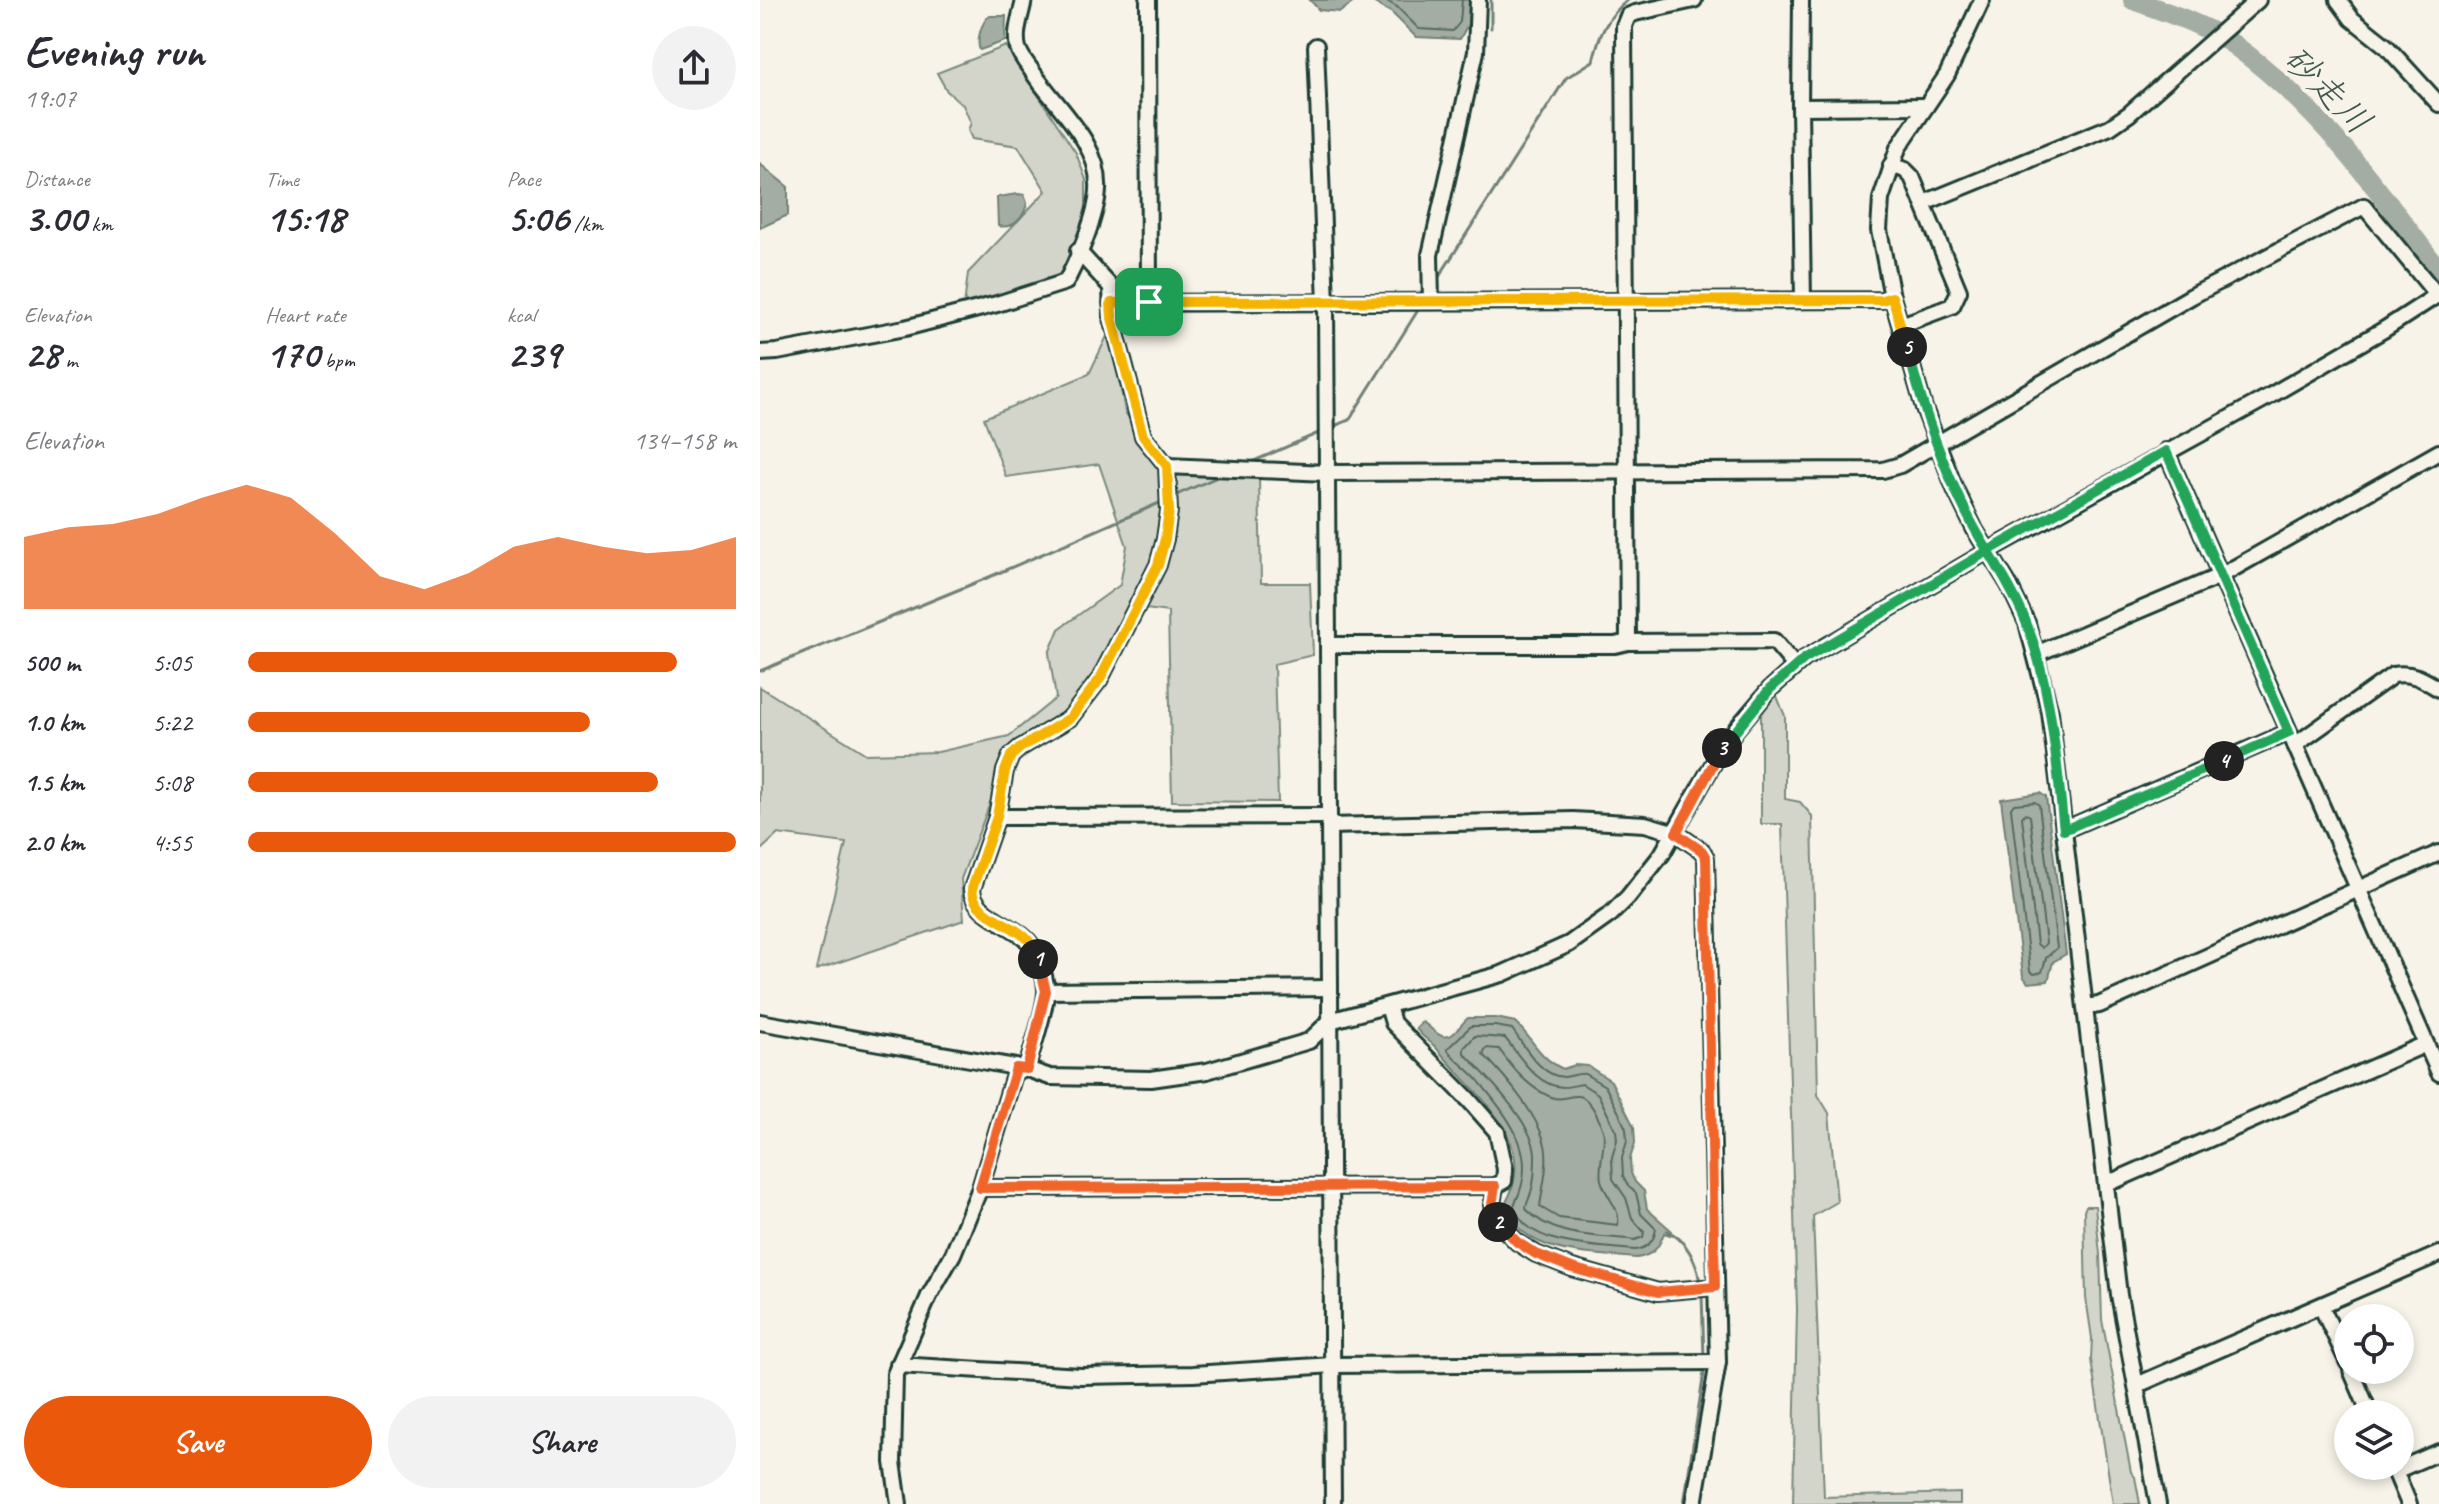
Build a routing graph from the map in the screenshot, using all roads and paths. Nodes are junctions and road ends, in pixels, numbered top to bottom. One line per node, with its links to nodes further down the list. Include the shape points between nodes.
1 (1024, 0): 15 (street, via 1018,48 1085,139 1097,174 1095,211)
2 (1148, 0): 21 (street)
3 (1478, 0): 20 (street, via 1476,52 1430,255)
4 (1694, 0): 18 (street, via 1635,13 1624,26)
5 (1801, 0): 12 (street)
6 (1982, 0): 11 (street, via 1947,75)
7 (2258, 0): 14 (street, via 2110,127)
8 (2338, 0): 10 (street)
9 (1316, 46): 23 (street)
10 (2439, 104)
11 (1926, 106): 12 (street); 13 (street)
12 (1800, 107): 19 (street)
13 (1891, 165): 14 (street, via 1911,174); 17 (street, via 1879,216)
14 (1924, 203): 24 (street, via 1958,284 1958,297 1945,310)
15 (1078, 251): 22 (street, via 1111,287); 25 (street, via 1069,278 1060,285 905,328)
16 (2438, 295): 26 (street, via 2364,206 2192,296); 27 (street)
17 (1892, 297): 19 (street); 24 (street)
18 (1626, 300): 19 (street); 20 (street); 30 (street)
19 (1803, 300)
20 (1431, 301): 23 (street)
21 (1149, 302): 22 (street); 23 (street)
22 (1111, 303): 29 (street, via 1143,436)
23 (1326, 303): 31 (street)
24 (1901, 325): 26 (street)
25 (760, 353)
26 (1936, 443): 30 (street, via 1883,470); 32 (street)
27 (2166, 451): 32 (street); 33 (street)
28 (2439, 452): 33 (street)
29 (1167, 466): 31 (street); 40 (street, via 1165,539 1133,619 1100,679 1070,718 1011,756)
30 (1627, 472): 31 (street); 34 (street)
31 (1327, 473): 35 (street)
32 (1988, 551): 36 (street, via 2019,604); 37 (street)
33 (2220, 576): 36 (street); 39 (street)
34 (1628, 642): 35 (street); 37 (street, via 1774,641)
35 (1328, 645): 41 (street)
36 (2036, 654): 42 (street, via 2050,712)
37 (1795, 666): 43 (street, via 1721,750)
38 (2439, 689): 39 (street, via 2417,676 2393,675)
39 (2292, 739): 42 (street); 45 (street)
40 (997, 817): 41 (street); 47 (street, via 972,897 1028,939)
41 (1329, 821): 43 (street, via 1573,820 1645,824); 46 (street)
42 (2064, 830): 49 (street)
43 (1676, 833): 48 (street, via 1628,897 1569,944 1502,974); 60 (street, via 1706,858)
44 (2439, 853): 45 (street)
45 (2359, 888): 49 (street); 52 (street)
46 (1330, 988): 47 (street); 50 (street)
47 (1046, 991): 54 (street)
48 (1388, 1006): 50 (street); 56 (street, via 1393,1023 1497,1132 1505,1169 1504,1181)
49 (2086, 1007): 55 (street)
50 (1330, 1021): 54 (street, via 1309,1041 1207,1071 1136,1079 1050,1077); 57 (street)
51 (760, 1022): 54 (street)
52 (2426, 1044): 53 (street); 55 (street)
53 (2438, 1067)
54 (1021, 1068): 58 (street)
55 (2108, 1181): 66 (street, via 2119,1295)
56 (1495, 1186): 57 (street); 60 (street, via 1492,1205 1498,1223 1536,1254 1658,1292)
57 (1331, 1187): 58 (street); 65 (street)
58 (980, 1188): 64 (street)
59 (2439, 1254): 61 (street)
60 (1715, 1287): 63 (street)
61 (2321, 1306): 62 (street); 66 (street)
62 (2334, 1333)
63 (1718, 1362): 65 (street); 72 (street)
64 (898, 1365): 65 (street, via 1081,1376); 70 (street, via 893,1462)
65 (1333, 1365): 71 (street)
66 (2137, 1385): 73 (street)
67 (2439, 1452): 68 (street)
68 (2414, 1461)
69 (2399, 1480): 74 (street)
70 (899, 1504)
71 (1333, 1504)
72 (1694, 1504)
73 (2158, 1504)
74 (2409, 1504)

